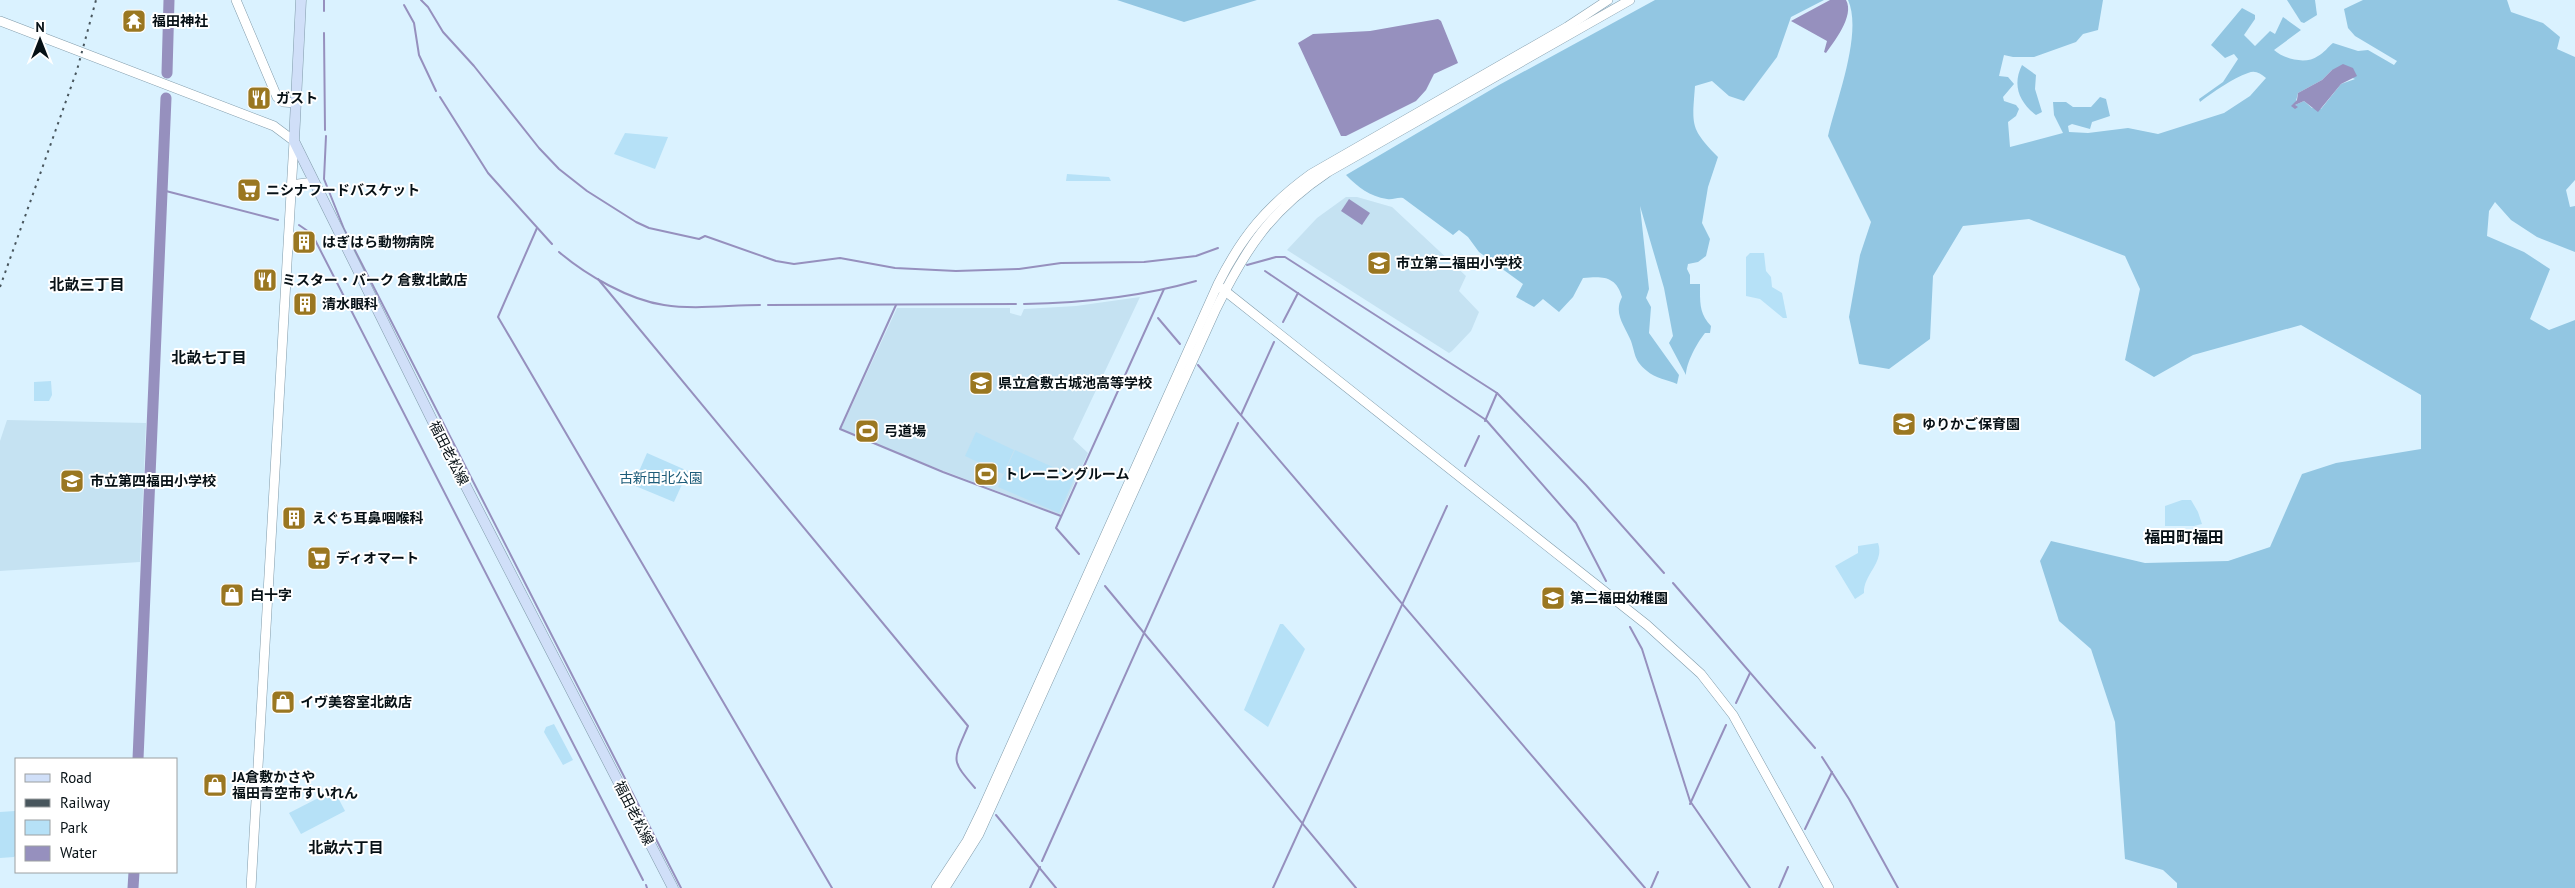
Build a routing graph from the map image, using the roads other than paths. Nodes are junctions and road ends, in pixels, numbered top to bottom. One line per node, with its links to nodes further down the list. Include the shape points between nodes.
1 (236, 0): 6 (street, via 277,97 283,102)
2 (302, 0): 6 (main road, 福田老松線)
3 (1608, 0): 10 (street, via 1296,185 1247,234)
4 (1630, 0): 10 (street, via 1307,186 1273,216)
5 (0, 21): 7 (street, via 274,126)
6 (296, 103): 7 (main road, 福田老松線)
7 (294, 141): 8 (main road, 福田老松線); 9 (street)
8 (314, 182): 9 (street, via 298,184); 12 (main road, 福田老松線)
9 (290, 194): 11 (street)
10 (1221, 287): 13 (street, via 982,810 967,841); 14 (street, via 979,834); 15 (street, via 1647,625 1701,674 1733,715)
11 (251, 888)
12 (673, 888)
13 (936, 888)
14 (945, 888)
15 (1829, 888)

